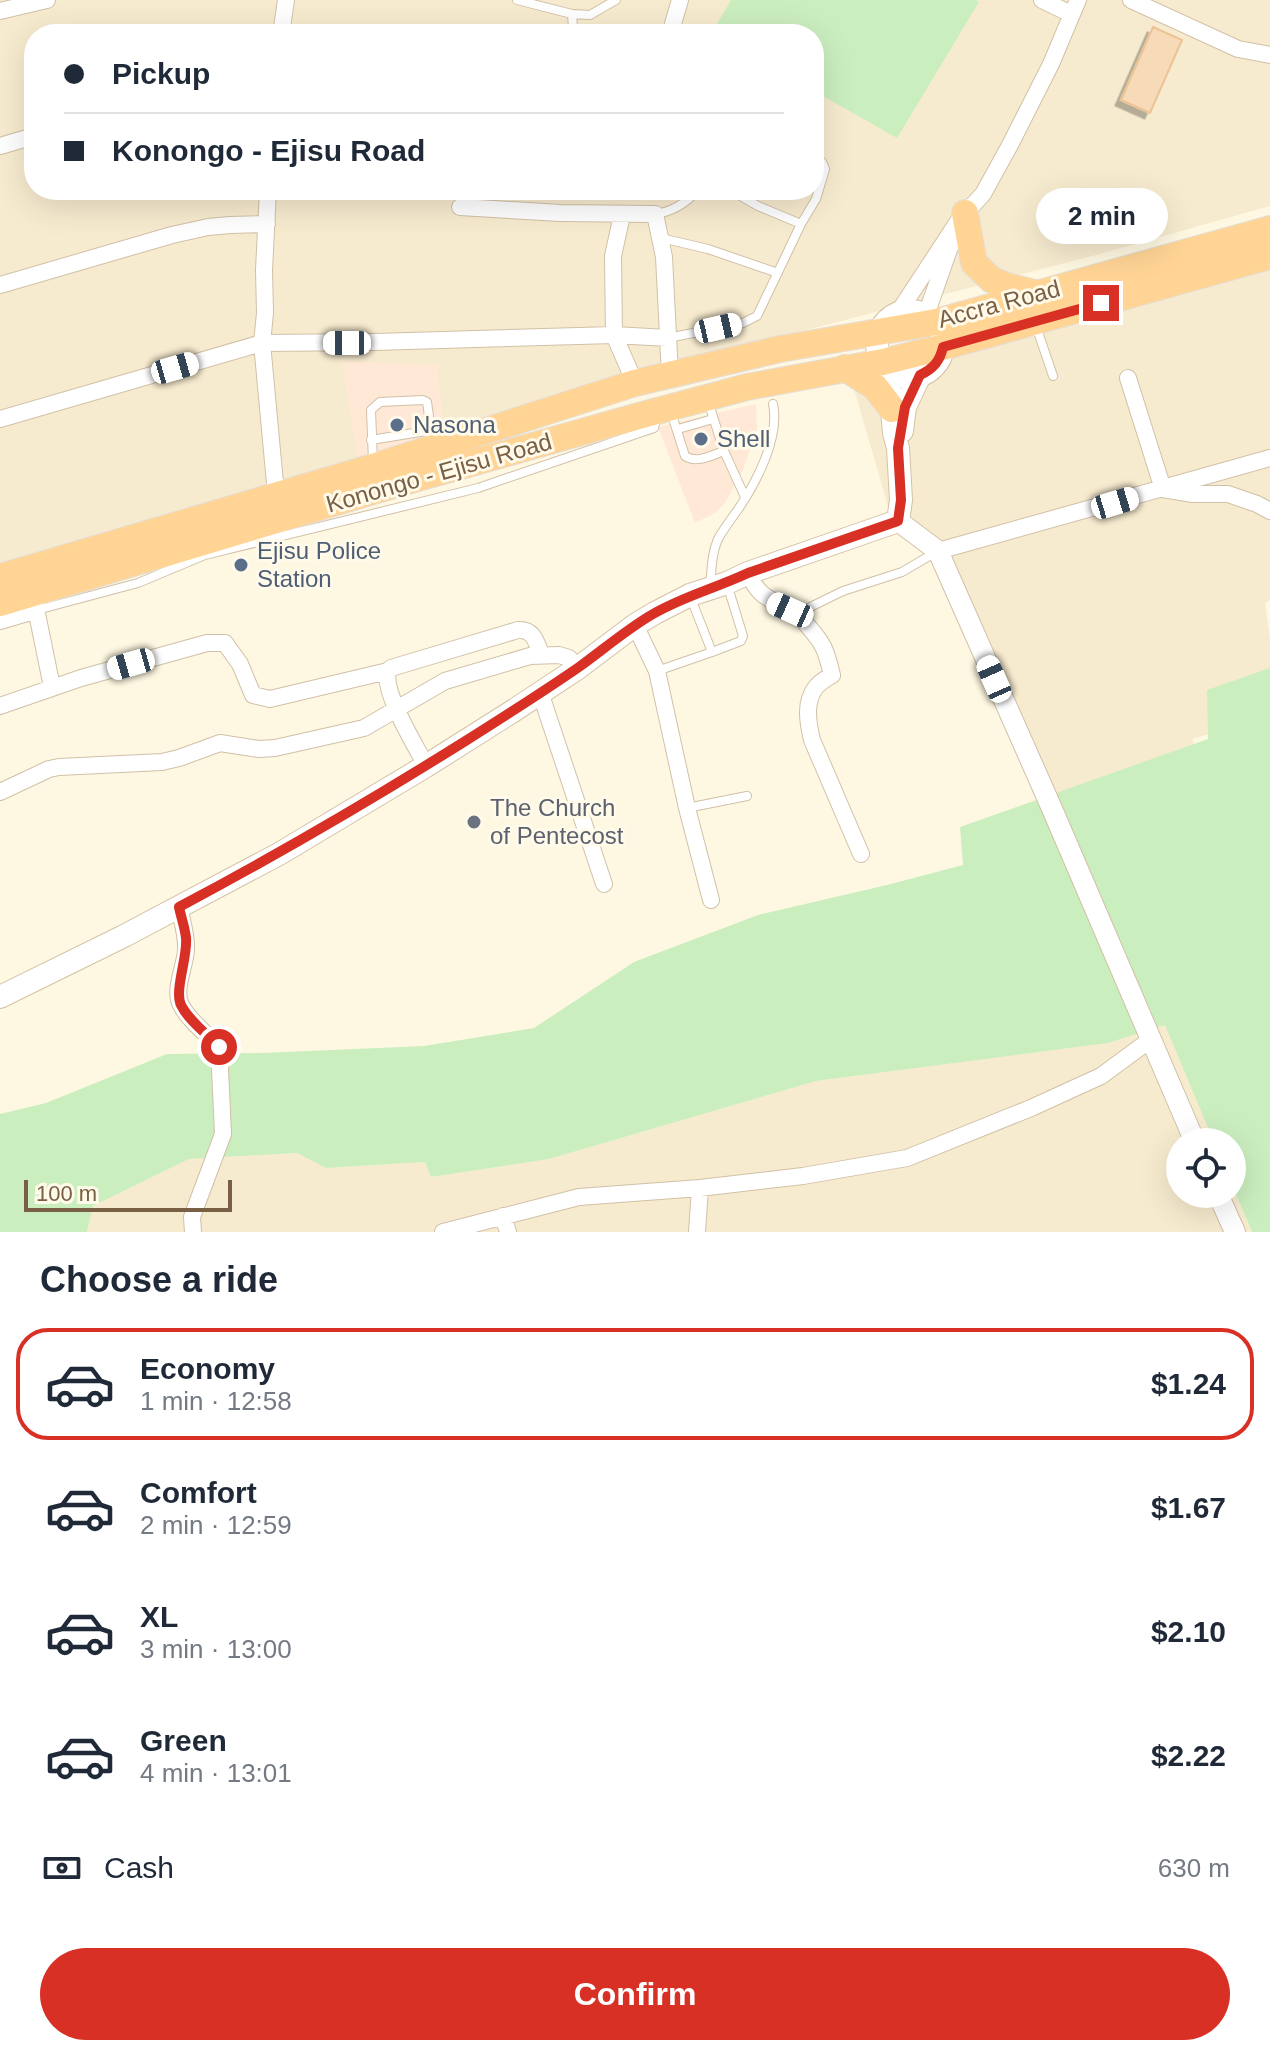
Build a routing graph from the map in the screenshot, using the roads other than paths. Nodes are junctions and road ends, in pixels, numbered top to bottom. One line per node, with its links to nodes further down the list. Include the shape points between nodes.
1 (47, 0): 9 (street)
2 (286, 0): 11 (street)
3 (517, 0): 10 (lane)
4 (616, 0): 10 (lane, via 590,15)
5 (680, 0): 13 (street)
6 (1042, 0): 8 (street)
7 (1131, 0): 14 (street, via 1238,49)
8 (1074, 7): 24 (street, via 1010,145 983,194)
9 (0, 11)
10 (572, 14): 12 (lane)
11 (282, 24)
12 (573, 24)
13 (673, 24)
14 (1270, 55)
15 (24, 139): 16 (street)
16 (0, 146)
17 (268, 200): 25 (street)
18 (688, 200): 22 (lane)
19 (748, 200): 26 (lane)
20 (815, 200): 26 (lane)
21 (460, 207): 23 (street)
22 (655, 214): 23 (street); 28 (street)
23 (622, 215): 37 (street, via 613,256)
24 (962, 217): 32 (highway, via 974,263 992,280); 33 (street); 35 (street)
25 (267, 224): 31 (street, via 172,235); 39 (street)
26 (801, 224): 30 (lane)
27 (1270, 229): 32 (highway, Accra Road)
28 (661, 238): 30 (lane); 38 (street)
29 (1270, 256): 34 (highway, Konongo - Ejisu Road)
30 (778, 273): 38 (lane, via 757,316)
31 (0, 285)
32 (1039, 293): 35 (highway, Accra Road)
33 (898, 313): 35 (main road, Konongo - Ejisu Road, via 917,311); 36 (main road)
34 (1034, 321): 35 (highway, Konongo - Ejisu Road); 45 (lane)
35 (935, 328): 36 (highway, Accra Road); 41 (highway, Konongo - Ejisu Road); 44 (main road, via 936,365)
36 (879, 333): 40 (highway, Accra Road); 41 (main road, via 877,347)
37 (614, 335): 38 (street); 39 (street); 47 (street)
38 (668, 338): 43 (street)
39 (262, 343): 52 (street); 59 (street)
40 (724, 361): 43 (highway, Konongo - Ejisu Road)
41 (885, 364): 42 (highway, Konongo - Ejisu Road); 44 (main road, Konongo - Ejisu Road, via 902,375); 50 (main road)
42 (845, 368): 49 (highway, Konongo - Ejisu Road, via 747,387); 50 (highway, via 875,387)
43 (670, 375): 47 (highway, Konongo - Ejisu Road)
44 (920, 375): 54 (main road, via 905,407)
45 (1053, 376)
46 (1128, 378): 58 (street)
47 (635, 383): 53 (highway, Konongo - Ejisu Road)
48 (773, 404): 60 (lane, via 769,448)
49 (710, 408): 51 (highway, Konongo - Ejisu Road); 55 (lane)
50 (892, 409): 54 (main road)
51 (668, 416): 55 (lane, via 685,456 696,460); 67 (highway, Konongo - Ejisu Road, via 400,483)
52 (0, 419)
53 (432, 439): 56 (highway, Konongo - Ejisu Road); 56 (lane, via 427,402 380,402 371,410)
54 (898, 448): 62 (main road)
55 (724, 451): 60 (lane)
56 (372, 454): 59 (highway, Konongo - Ejisu Road)
57 (1270, 458): 58 (street)
58 (1163, 489): 61 (street, via 1228,494); 63 (street)
59 (276, 494): 65 (highway, Konongo - Ejisu Road)
60 (745, 497): 66 (lane, via 719,537)
61 (1270, 511)
62 (898, 521): 63 (street); 64 (main road)
63 (938, 551): 69 (lane, via 902,572); 90 (street)
64 (748, 573): 66 (main road); 69 (street, via 756,589)
65 (0, 577)
66 (709, 589): 71 (main road); 72 (lane); 72 (lane, via 743,636)
67 (35, 602): 68 (highway, Konongo - Ejisu Road); 70 (street); 77 (street)
68 (0, 603)
69 (798, 613): 85 (street, via 820,637 832,675 815,687 809,702 812,740)
70 (0, 621)
71 (635, 625): 74 (main road); 76 (street)
72 (712, 652): 76 (lane)
73 (541, 654): 74 (street, via 569,658); 75 (street, via 535,637 525,630); 80 (street, via 445,681)
74 (578, 668): 78 (main road)
75 (388, 671): 77 (street, via 270,699 253,695 225,643 207,643); 80 (street)
76 (657, 671): 84 (street)
77 (52, 687): 79 (street)
78 (540, 692): 81 (main road); 86 (street)
79 (0, 706)
80 (397, 709): 81 (street); 82 (street, via 364,728 290,746 259,749 220,743 162,762 59,767)
81 (426, 766): 88 (main road)
82 (0, 792)
83 (747, 796): 84 (lane)
84 (687, 808): 87 (street)
85 (861, 854)
86 (604, 884)
87 (711, 900)
88 (179, 907): 89 (main road); 96 (street, via 186,952 179,1002 219,1047 223,1134 192,1217)
89 (0, 997)
90 (1150, 1040): 91 (street); 92 (street, via 1101,1076 907,1158)
91 (1189, 1128)
92 (700, 1188): 94 (street, via 579,1197); 98 (street)
93 (1222, 1208): 95 (street)
94 (506, 1224): 97 (street)
95 (1229, 1230)
96 (193, 1232)
97 (443, 1232)
98 (697, 1232)

